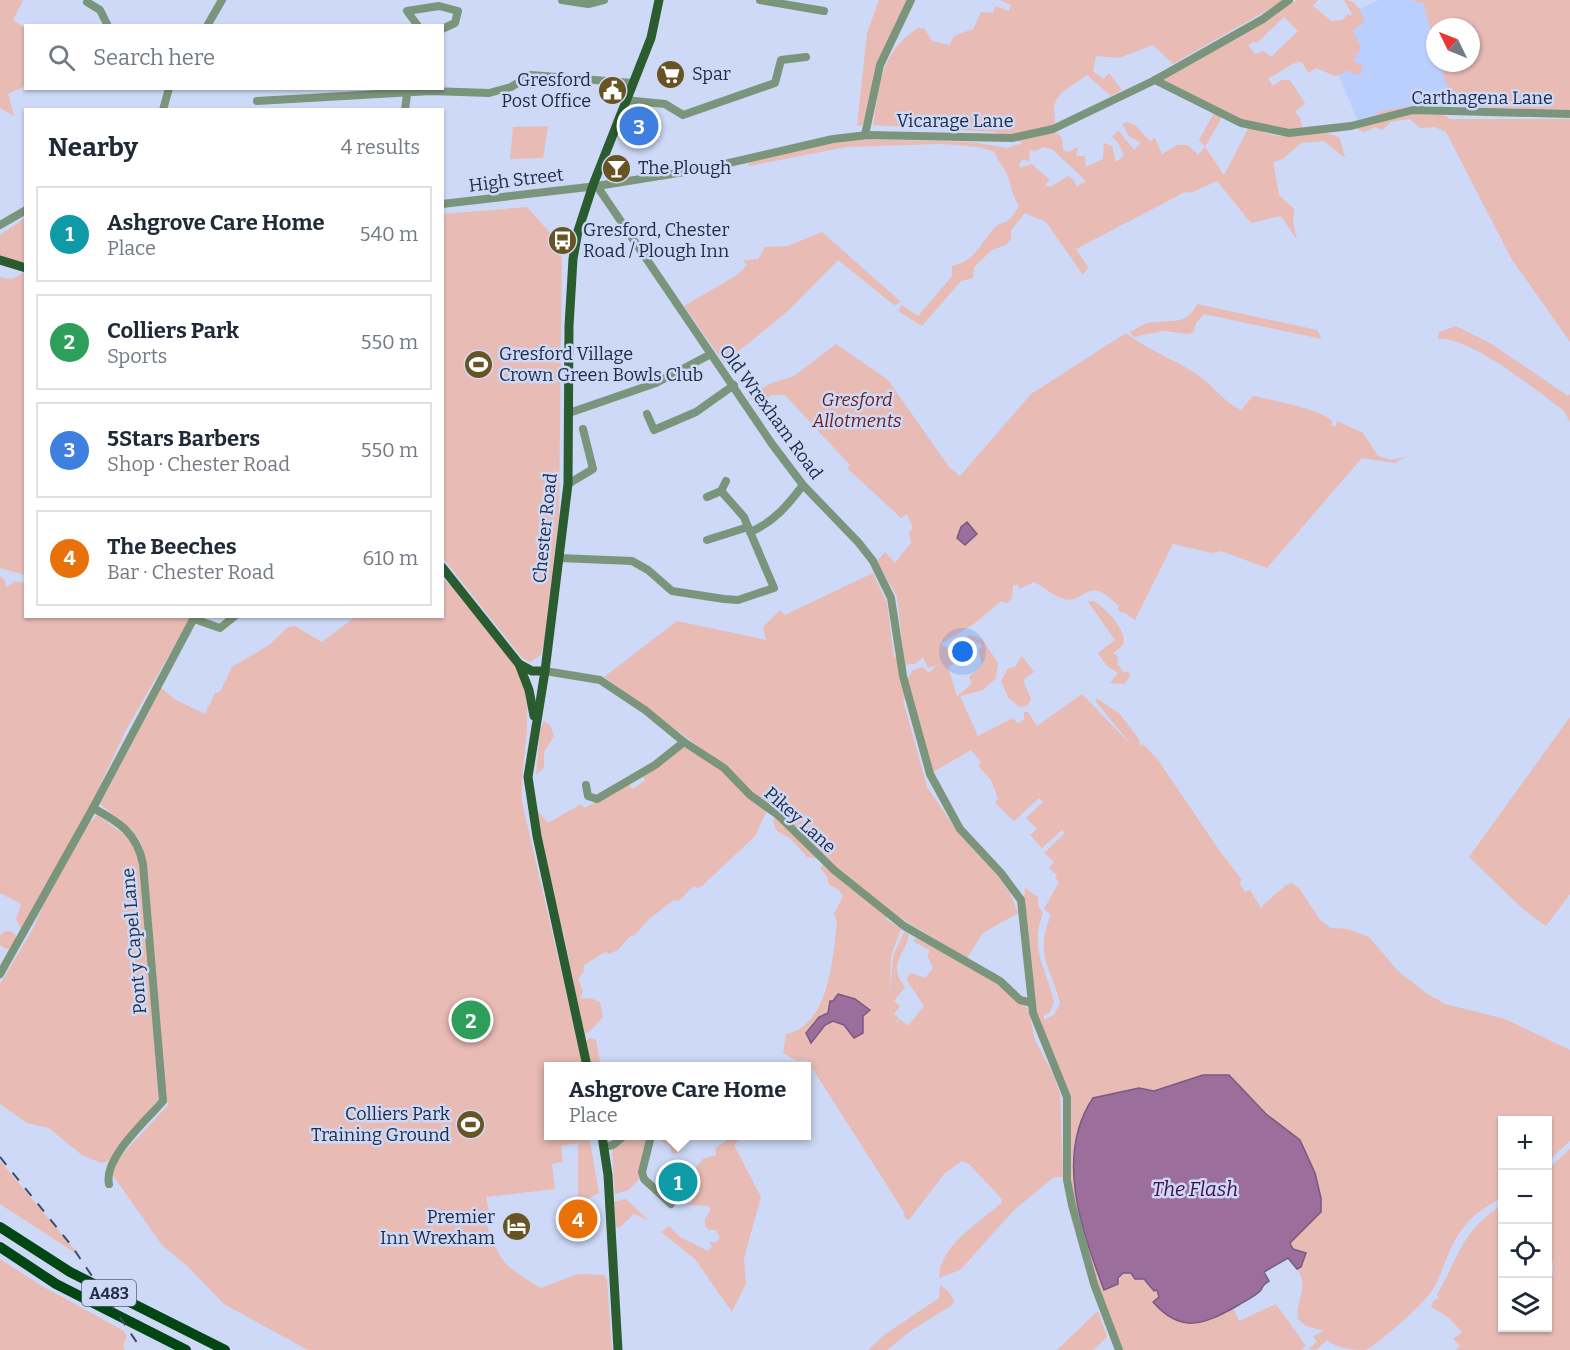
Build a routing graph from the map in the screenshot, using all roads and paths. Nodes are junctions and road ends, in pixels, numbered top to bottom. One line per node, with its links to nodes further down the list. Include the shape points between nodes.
1 (222, 0): 11 (street)
2 (562, 0): 3 (street, via 588,4)
3 (604, 0)
4 (659, 0): 16 (main road, Chester Road, via 651,38)
5 (760, 0): 9 (street)
6 (911, 0): 25 (street, via 880,65)
7 (1289, 0): 15 (street, Vicarage Lane)
8 (87, 2): 10 (street, via 100,10)
9 (824, 11)
10 (107, 24)
11 (208, 24)
12 (417, 24): 13 (street, via 407,11 439,6 458,11 455,23)
13 (444, 28)
14 (806, 57): 20 (street, via 781,60 775,83 683,115 665,104)
15 (1155, 80): 24 (street, Carthagena Lane, via 1241,123 1289,133 1351,126 1413,110); 25 (street, Vicarage Lane, via 1053,129 1012,138)
16 (632, 83): 18 (street, via 531,75 511,87 489,93); 20 (main road, Chester Road)
17 (168, 90): 22 (street)
18 (431, 90): 19 (street)
19 (407, 94): 21 (street); 23 (street)
20 (625, 100): 26 (main road, Chester Road)
21 (256, 101)
22 (164, 108)
23 (405, 108)
24 (1570, 114)
25 (865, 135): 26 (street, Vicarage Lane, via 703,169)
26 (595, 185): 27 (street, High Street); 32 (street, Old Wrexham Road); 34 (main road, Chester Road, via 578,231 573,259)
27 (444, 204)
28 (24, 211): 29 (street)
29 (0, 225)
30 (0, 260): 31 (main road)
31 (24, 267)
32 (711, 354): 33 (street, Old Wrexham Road); 34 (street, via 656,383)
33 (734, 385): 35 (street, via 696,412 654,430); 39 (street, Old Wrexham Road)
34 (568, 413): 38 (main road, Chester Road)
35 (647, 414)
36 (583, 429): 38 (street, via 593,470)
37 (726, 481): 40 (street)
38 (568, 484): 44 (main road, Chester Road)
39 (803, 485): 42 (street, via 778,516 766,525); 55 (street, Old Wrexham Road, via 873,561 891,598 903,676 930,774 960,829 1021,900)
40 (721, 491): 41 (street); 42 (street, via 744,517)
41 (707, 497)
42 (749, 529): 43 (street); 44 (street, via 774,588 738,600 672,591 632,561)
43 (707, 540)
44 (559, 558): 49 (main road, Chester Road)
45 (444, 570): 48 (main road)
46 (195, 618): 47 (street, via 220,628); 53 (street)
47 (232, 618)
48 (519, 664): 49 (main road, via 532,671); 50 (main road, via 530,690)
49 (545, 671): 50 (main road, Chester Road); 51 (street, Pikey Lane, via 600,680)
50 (535, 722): 56 (main road, Chester Road, via 528,777 537,836)
51 (684, 742): 52 (street, via 655,765 597,799 588,796); 55 (street, Pikey Lane, via 724,768 834,870 904,926 1000,981 1020,1000)
52 (586, 785)
53 (93, 808): 54 (street); 61 (street, Pont y Capel Lane, via 128,831 139,845 163,1101 118,1153 109,1167)
54 (0, 974)
55 (1032, 1003): 68 (street, Old Wrexham Road, via 1037,1028 1067,1097 1067,1180 1072,1205 1094,1284)
56 (587, 1062)
57 (603, 1140): 60 (main road)
58 (619, 1140): 60 (street)
59 (650, 1140): 62 (street, via 642,1172 644,1179)
60 (604, 1147): 67 (main road)
61 (109, 1184)
62 (670, 1204)
63 (0, 1227): 66 (highway, A483, via 70,1272)
64 (0, 1247): 65 (highway, A483, via 56,1284)
65 (186, 1350)
66 (225, 1350)
67 (618, 1350)
68 (1119, 1350)

